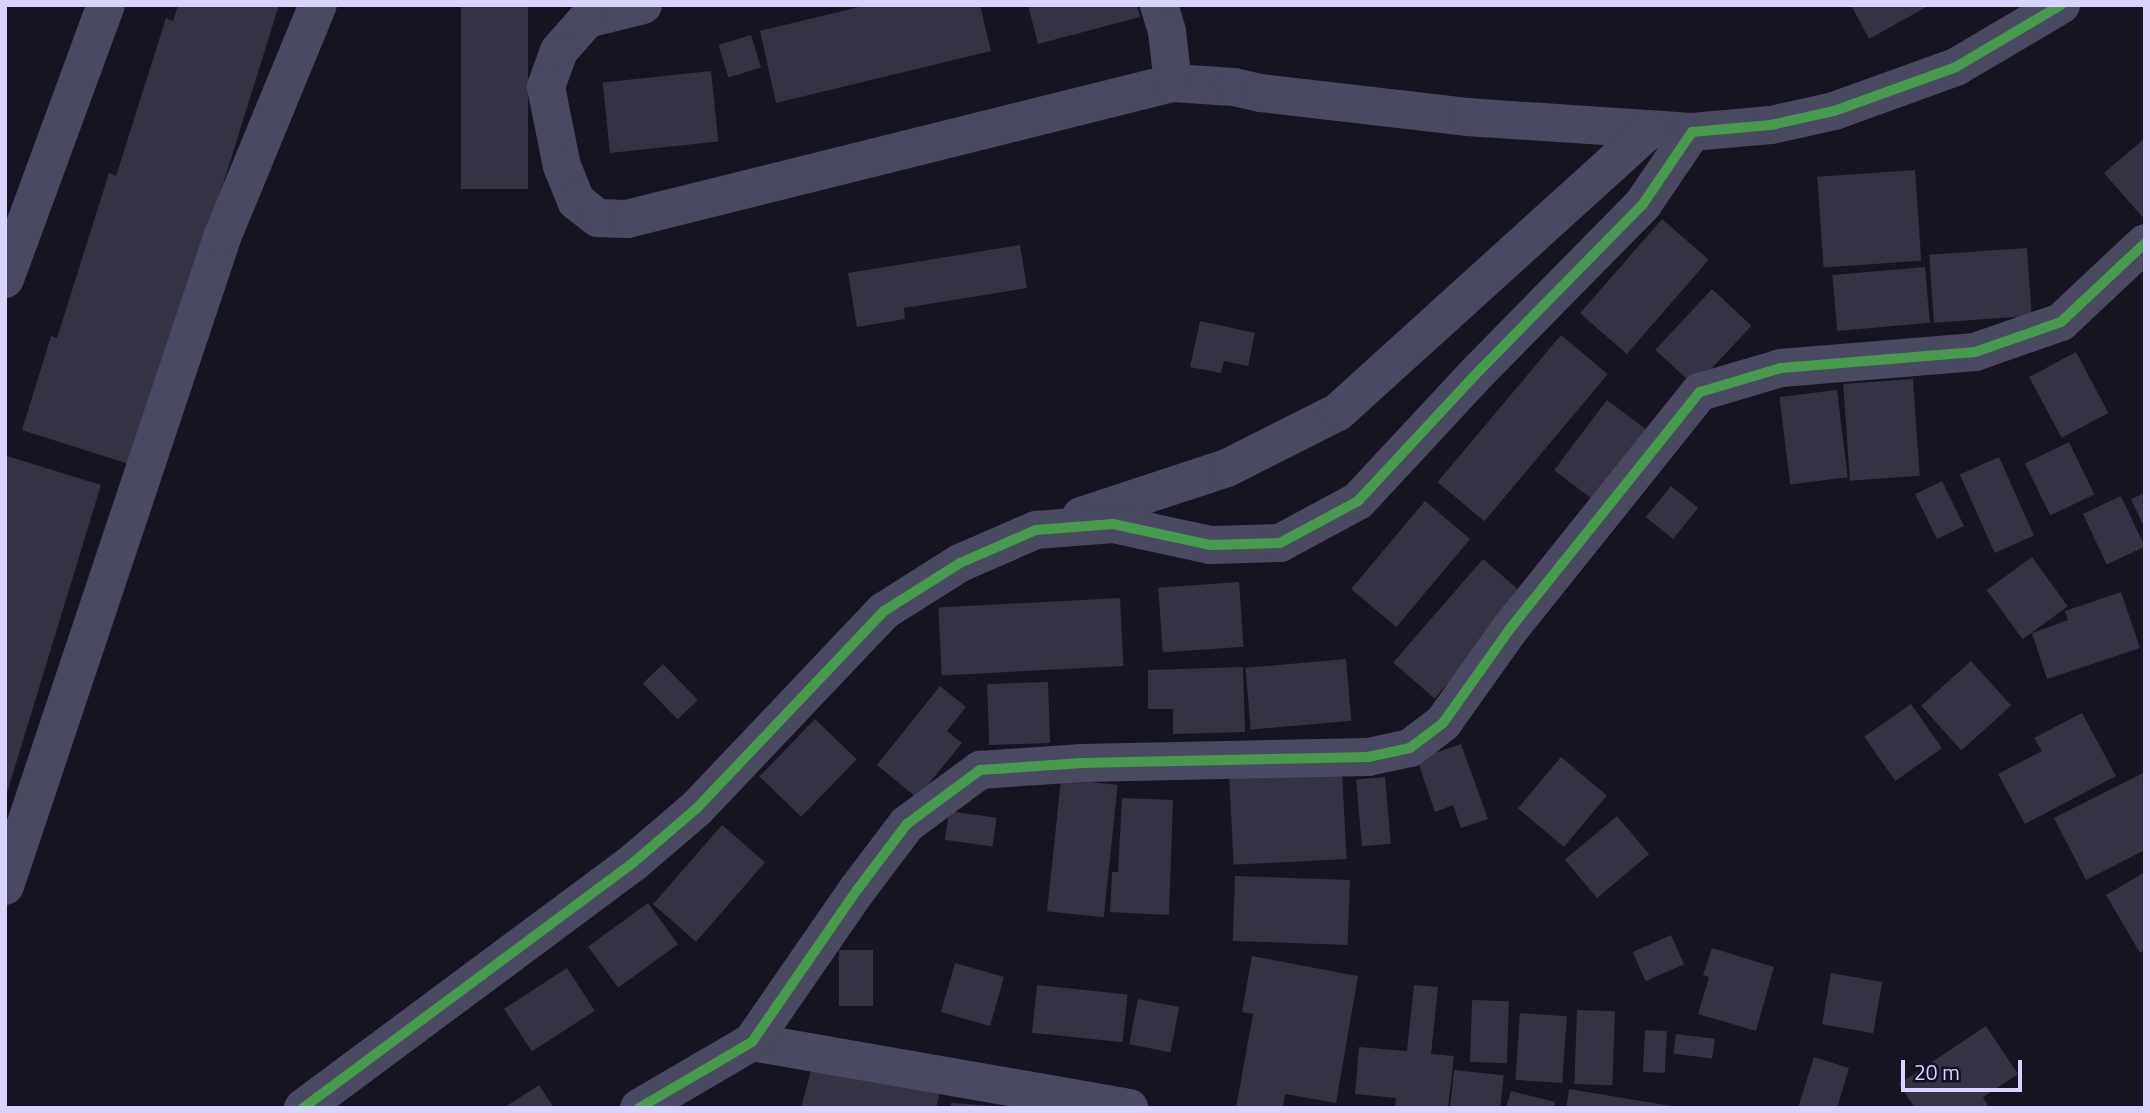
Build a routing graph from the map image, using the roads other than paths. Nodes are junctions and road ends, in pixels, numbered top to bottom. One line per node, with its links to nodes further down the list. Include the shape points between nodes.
1 (106, 5): 10 (street)
2 (318, 5): 12 (street, via 223,234)
3 (643, 5): 6 (street, via 586,19 559,51 546,87 562,166 576,201 598,218 627,219)
4 (1159, 5): 6 (street)
5 (2061, 5): 8 (street, via 1956,67 1834,111 1772,125)
6 (1174, 83): 7 (street, via 1467,117)
7 (1650, 130): 8 (street); 11 (street, via 1338,412 1227,468)
8 (1692, 132): 11 (street, via 1643,204 1359,501 1280,543 1210,545 1113,524)
9 (2145, 243): 13 (street, via 2062,322 1975,352 1782,368 1700,392 1509,630 1443,723 1410,748 1368,757 1082,763 980,770 907,824)
10 (5, 279)
11 (1036, 530): 14 (street, via 960,563 884,611 696,808 645,853)
12 (5, 886)
13 (752, 1041): 15 (street); 16 (street)
14 (303, 1108)
15 (639, 1108)
16 (1129, 1108)

